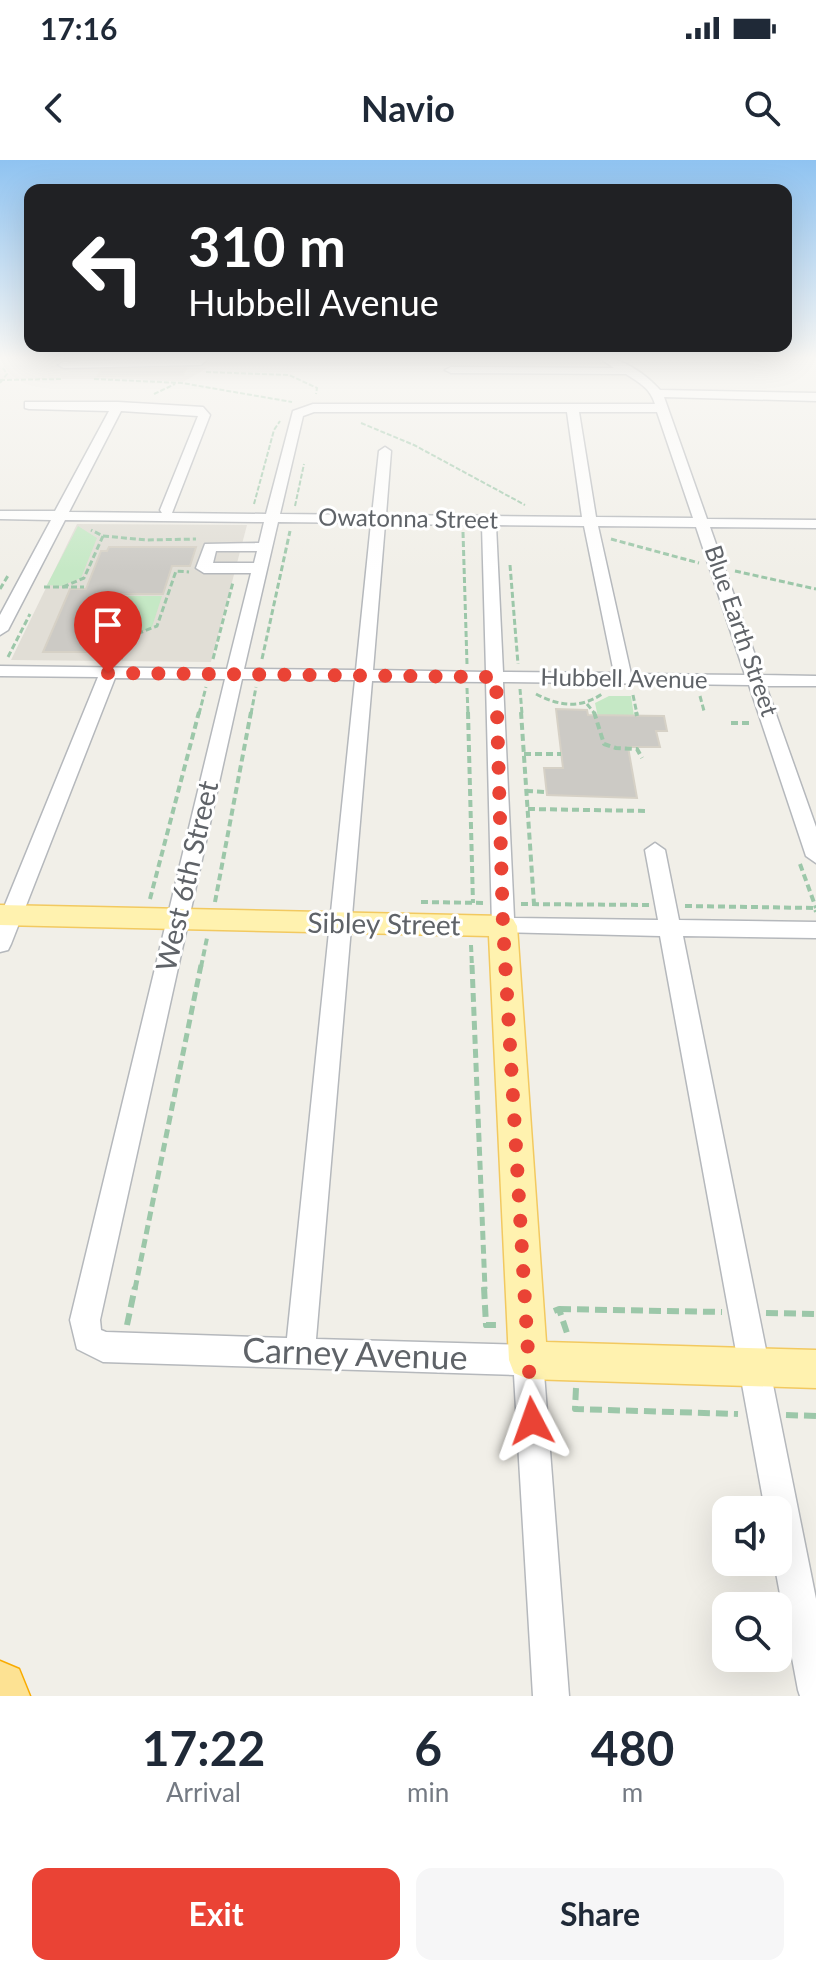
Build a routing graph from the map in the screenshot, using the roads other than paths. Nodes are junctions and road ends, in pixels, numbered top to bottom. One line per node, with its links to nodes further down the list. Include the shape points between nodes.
1 (106, 429): 9 (street)
2 (199, 429): 7 (street)
3 (300, 429): 10 (street, West 6th Street)
4 (575, 429): 15 (street)
5 (670, 429): 12 (street, Blue Earth Street)
6 (385, 451): 11 (street)
7 (167, 510)
8 (0, 515): 9 (street, Owatonna Street)
9 (62, 515): 10 (street, Owatonna Street); 18 (street)
10 (273, 518): 11 (street, Owatonna Street); 16 (street, West 6th Street)
11 (378, 519): 13 (street, Owatonna Street); 22 (street)
12 (704, 522): 14 (street, Owatonna Street); 15 (street, Owatonna Street); 24 (street, Blue Earth Street)
13 (489, 524): 15 (street, Owatonna Street, via 556,520); 23 (street)
14 (816, 524)
15 (592, 527): 26 (street)
16 (265, 547): 17 (street, West 6th Street); 17 (street, via 210,547 204,568)
17 (260, 568): 21 (street, West 6th Street)
18 (0, 630)
19 (114, 667): 20 (street, Hubbell Avenue); 21 (street, Hubbell Avenue); 29 (street)
20 (0, 671)
21 (234, 675): 22 (street, Hubbell Avenue); 31 (street, West 6th Street)
22 (365, 676): 23 (street, Hubbell Avenue); 30 (street)
23 (496, 677): 26 (street, Hubbell Avenue); 33 (street)
24 (758, 681): 25 (street, Hubbell Avenue); 26 (street, Hubbell Avenue); 28 (street, Blue Earth Street)
25 (816, 681)
26 (628, 687)
27 (655, 850): 32 (street)
28 (816, 856)
29 (6, 915): 31 (main road, Sibley Street); 35 (street)
30 (343, 923): 31 (main road, Sibley Street, via 213,932); 33 (main road, Sibley Street); 38 (street)
31 (174, 928): 36 (street, West 6th Street, via 85,1320)
32 (668, 928): 33 (street, Sibley Street); 34 (street, Sibley Street); 39 (street)
33 (503, 930): 37 (main road)
34 (816, 930)
35 (0, 944)
36 (88, 1339): 38 (street, Carney Avenue, via 103,1347)
37 (527, 1343): 38 (street, Carney Avenue); 39 (main road, Carney Avenue, via 577,1361); 44 (street)
38 (300, 1353)
39 (753, 1367): 40 (main road, Carney Avenue); 42 (street)
40 (816, 1369)
41 (0, 1688): 43 (highway)
42 (816, 1690)
43 (3, 1696)
44 (551, 1696)

